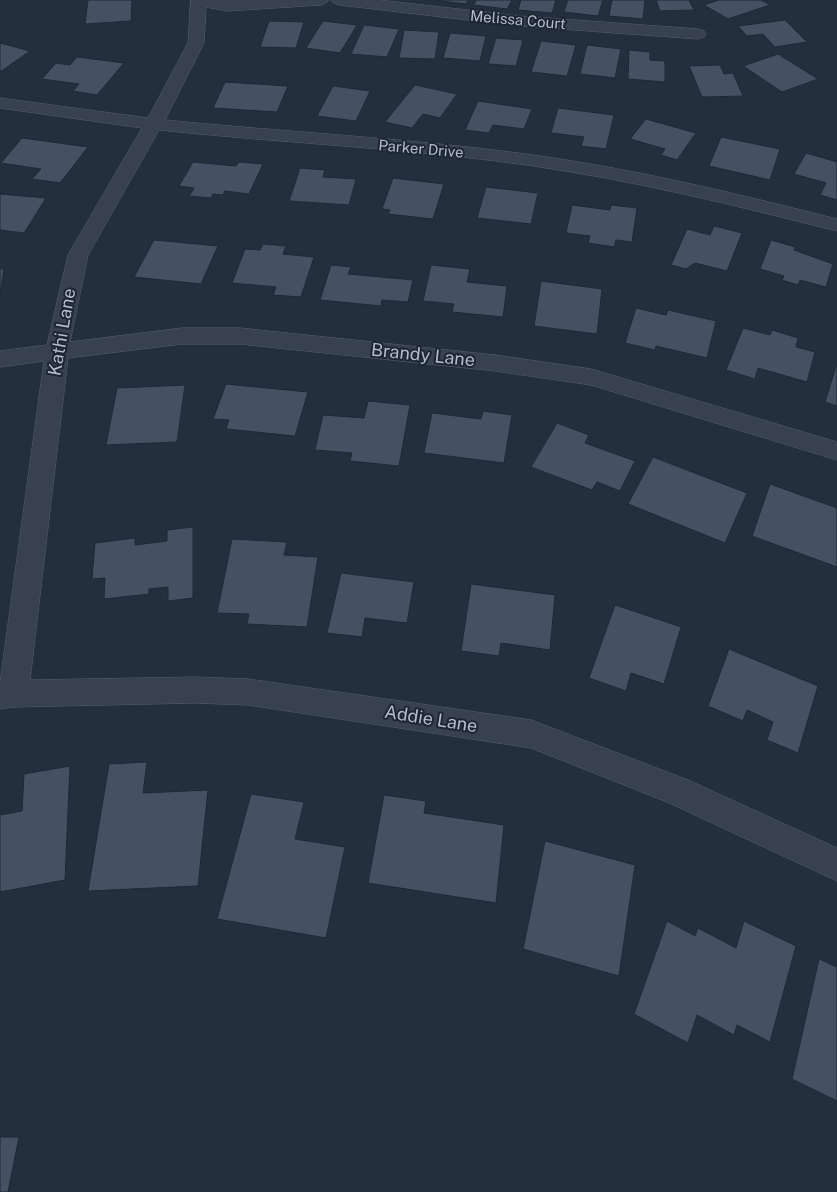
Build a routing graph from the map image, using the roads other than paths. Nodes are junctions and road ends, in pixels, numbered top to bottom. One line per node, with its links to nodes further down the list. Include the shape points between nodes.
1 (200, 0): 2 (street, via 227,6); 6 (street, Kathi Lane, via 196,43)
2 (321, 0)
3 (339, 0): 4 (street, Melissa Court, via 520,21)
4 (698, 34)
5 (0, 103): 6 (street, Parker Drive)
6 (153, 125): 7 (street, Parker Drive, via 480,154 572,166 703,190); 8 (street, Kathi Lane, via 78,255)
7 (837, 225)
8 (57, 352): 9 (street, Brandy Lane); 10 (street, Brandy Lane, via 182,336 240,336 495,363 591,377); 11 (street, Kathi Lane)
9 (0, 359)
10 (837, 451)
11 (7, 695): 12 (street, Addie Lane, via 195,690 248,692 531,734 678,791)
12 (837, 865)

